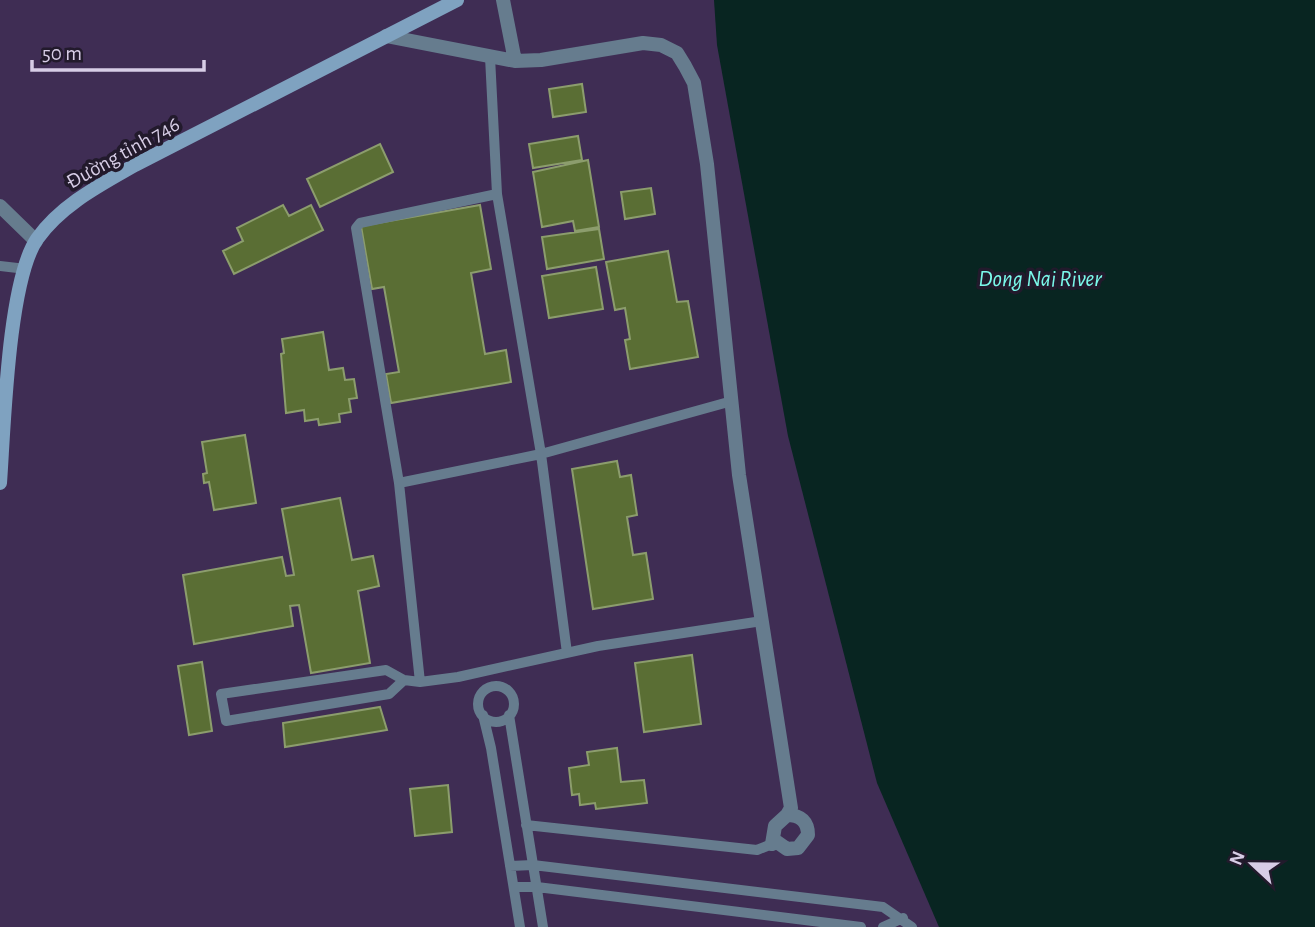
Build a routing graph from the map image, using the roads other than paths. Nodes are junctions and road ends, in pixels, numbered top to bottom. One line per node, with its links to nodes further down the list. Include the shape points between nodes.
1 (457, 0): 3 (main road, Đường tỉnh 746)
2 (503, 0): 5 (street)
3 (386, 36): 4 (street); 8 (main road, Đường tỉnh 746, via 85,194)
4 (491, 57): 5 (street); 6 (lane)
5 (515, 61): 12 (street, via 643,43 677,53 694,83 707,164)
6 (497, 194): 13 (lane); 15 (lane, via 360,223 356,228)
7 (0, 206): 8 (street)
8 (36, 241): 10 (main road, Đường tỉnh 746)
9 (0, 266): 10 (lane)
10 (26, 269): 11 (main road, Đường tỉnh 746)
11 (4, 383): 14 (main road, Đường tỉnh 746)
12 (732, 401): 13 (lane); 16 (street)
13 (541, 454): 15 (lane); 17 (lane)
14 (0, 483)
15 (399, 483): 20 (lane)
16 (762, 621): 17 (lane); 24 (street, via 791,808)
17 (566, 653): 18 (lane)
18 (486, 671): 20 (lane); 21 (lane)
19 (404, 680): 19 (lane, via 386,670 221,694 226,721 388,694); 20 (lane)
20 (421, 682)
21 (491, 687): 22 (lane, via 478,701); 23 (lane, via 506,688 512,696 514,706)
22 (483, 715): 23 (lane, via 496,722); 28 (lane)
23 (509, 715): 25 (lane)
24 (788, 815): 26 (street, via 775,826); 26 (street, via 799,816 807,824 806,840 792,849)
25 (526, 825): 26 (lane, via 757,850); 27 (lane)
26 (772, 844)
27 (533, 865): 28 (lane); 30 (lane); 31 (lane, via 883,907)
28 (510, 866): 29 (lane)
29 (514, 887): 30 (lane); 32 (lane)
30 (537, 887): 33 (lane); 34 (lane)
31 (903, 918): 35 (lane); 36 (lane)
32 (520, 927)
33 (543, 927)
34 (861, 927)
35 (883, 927)
36 (912, 927)

